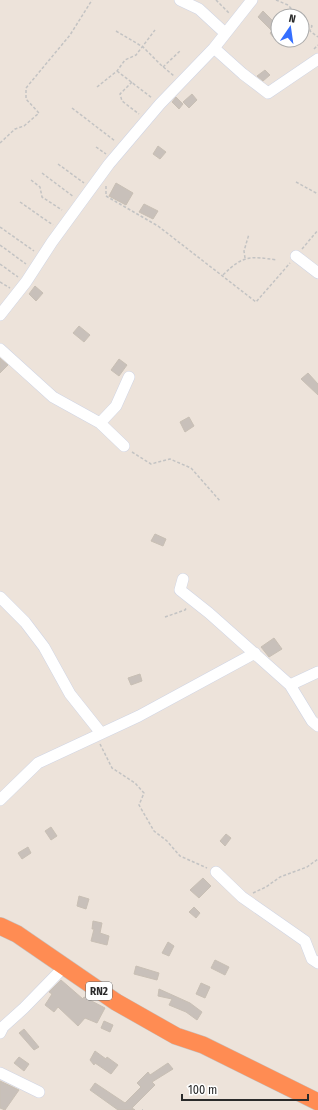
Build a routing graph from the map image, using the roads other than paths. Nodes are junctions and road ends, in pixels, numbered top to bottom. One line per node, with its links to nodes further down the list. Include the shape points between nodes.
1 (180, 0): 3 (street, via 199,9)
2 (252, 0): 3 (street)
3 (225, 33): 4 (street)
4 (214, 48): 5 (street, via 268,93); 8 (street, via 123,146)
5 (318, 59)
6 (296, 256): 7 (street)
7 (318, 273)
8 (0, 315)
9 (0, 349): 11 (street, via 53,397)
10 (129, 377): 11 (street, via 116,406)
11 (100, 424): 12 (street)
12 (124, 446)
13 (183, 579): 15 (street, via 180,590)
14 (0, 597): 19 (street, via 25,622 44,648 70,694)
15 (255, 653): 17 (street); 19 (street, via 139,716)
16 (318, 672): 17 (street)
17 (290, 685): 18 (street, via 312,721)
18 (318, 726)
19 (98, 734): 20 (street, via 38,763)
20 (0, 800)
21 (216, 872): 23 (street, via 236,891 305,941 312,959)
22 (1, 930): 24 (highway, RN2, via 17,934)
23 (318, 963)
24 (63, 968): 25 (street, via 3,1027); 28 (highway, RN2, via 176,1036 203,1044)
25 (0, 1033)
26 (0, 1073): 27 (street)
27 (39, 1092)
28 (318, 1102)

